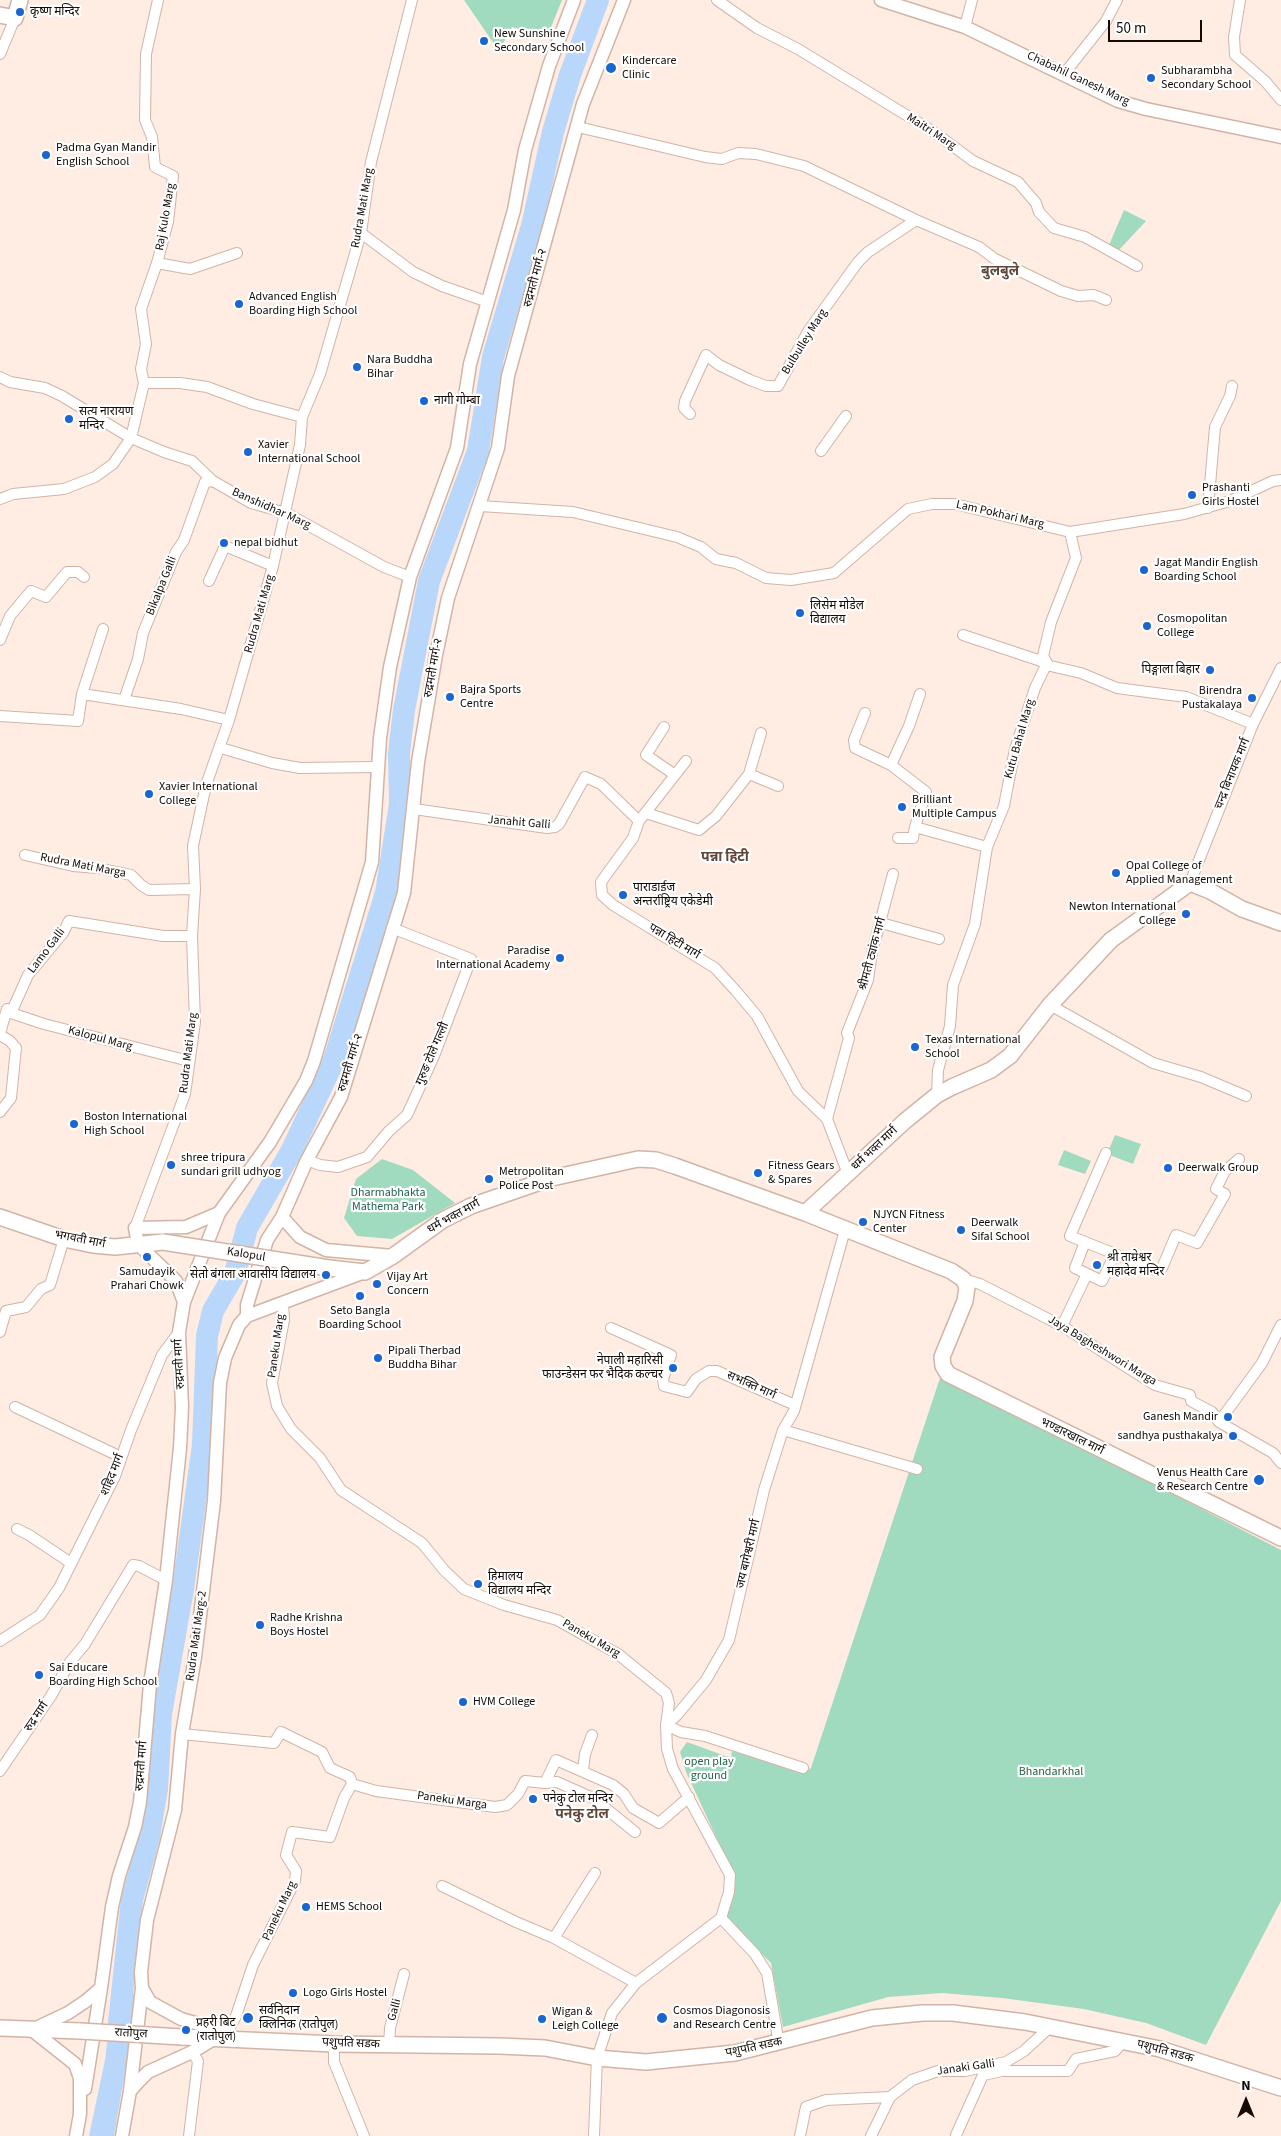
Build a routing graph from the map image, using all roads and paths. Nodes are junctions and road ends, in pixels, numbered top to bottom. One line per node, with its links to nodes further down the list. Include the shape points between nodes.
1 (20, 0): 11 (main road)
2 (158, 0): 21 (street, Raj Kulo Marg, via 146,54 145,120 152,137 155,167 173,176 168,222)
3 (412, 0): 19 (street, Rudra Mati Marg, via 371,162)
4 (574, 0): 24 (street, रुद्रमती मार्ग, via 549,66 524,150 514,210)
5 (624, 0): 16 (street, रुद्रमती मार्ग-२, via 596,69)
6 (717, 0): 22 (street, Maitri Marg, via 757,28 798,49 934,132 973,161 1018,182 1054,228 1085,237)
7 (881, 0): 12 (street, Chabahil Ganesh Marg)
8 (972, 0): 12 (street)
9 (1117, 0): 14 (street, via 1106,21)
10 (1240, 0): 15 (street, via 1234,37 1235,54)
11 (7, 17): 13 (street)
12 (965, 27): 14 (street, Chabahil Ganesh Marg)
13 (0, 54)
14 (1064, 74): 17 (street, Chabahil Ganesh Marg, via 1118,101 1146,110)
15 (1281, 100)
16 (578, 127): 18 (street, via 722,159 738,153 756,154 804,166); 36 (street, रुद्रमती मार्ग-२, via 508,376 498,448)
17 (1281, 137)
18 (916, 220): 23 (street, via 979,247 995,259 1061,291 1078,296 1094,295); 28 (street, Bulbulley Marg, via 858,262 809,330 778,386 766,386 750,380 706,355 685,401 684,408)
19 (361, 233): 24 (street, via 413,272); 30 (street, Rudra Mati Marg, via 320,374)
20 (236, 253): 21 (street, via 190,269)
21 (157, 263): 26 (street, Raj Kulo Marg, via 141,309 146,344 141,369)
22 (1137, 266)
23 (1106, 300)
24 (488, 302): 42 (street, रुद्रमती मार्ग, via 470,364 457,448)
25 (0, 377): 31 (street, Banshidhar Marg, via 45,388)
26 (144, 383): 30 (street, via 207,387); 31 (street, Raj Kulo Marg)
27 (1232, 386): 37 (street, via 1214,427)
28 (690, 414)
29 (846, 416): 32 (street)
30 (302, 417): 38 (street, Rudra Mati Marg, via 300,445)
31 (131, 438): 34 (street, Banshidhar Marg, via 192,461); 35 (street, via 113,464 95,477 64,490 13,494)
32 (821, 451)
33 (1281, 480): 37 (street, Lam Pokhari Marg)
34 (213, 481): 38 (street, Banshidhar Marg, via 252,502); 51 (street, Bikalpa Galli, via 205,482 184,540 143,633)
35 (0, 499)
36 (480, 506): 39 (street, Lam Pokhari Marg, via 573,512 677,537 716,559 736,563 766,578 791,580 834,573 908,508 955,504); 65 (street, रुद्रमती मार्ग-२, via 448,598 422,734)
37 (1208, 508): 39 (street, Lam Pokhari Marg)
38 (286, 513): 40 (street, Rudra Mati Marg); 42 (street, Banshidhar Marg, via 384,567)
39 (1070, 532): 47 (street, Kutu Bahal Marg, via 1076,558 1051,622 1043,656)
40 (273, 566): 43 (street, via 226,546); 54 (street, Rudra Mati Marg)
41 (84, 577): 46 (street, via 78,572 67,572 46,597 31,591 10,616)
42 (410, 577): 61 (street, रुद्रमती मार्ग, via 390,667)
43 (209, 581)
44 (103, 629): 49 (street)
45 (962, 635): 47 (street)
46 (0, 640)
47 (1046, 664): 55 (street, via 1081,673 1117,688 1186,697); 69 (street, Kutu Bahal Marg, via 1015,749 1004,806)
48 (1281, 668): 55 (street, चन्द्र बिनायक मार्ग)
49 (82, 694): 51 (street); 53 (street, via 78,721)
50 (920, 694): 60 (street)
51 (124, 700): 54 (street)
52 (864, 713): 60 (street, via 854,740 855,748)
53 (0, 716)
54 (229, 720): 58 (street, Rudra Mati Marg)
55 (1253, 724): 72 (street, चन्द्र बिनायक मार्ग)
56 (664, 727): 63 (street, via 646,755)
57 (761, 733): 62 (street)
58 (221, 748): 61 (street, via 300,768); 73 (street, Rudra Mati Marg, via 206,785 193,846)
59 (686, 761): 63 (street, पन्ना हिटी मार्ग)
60 (891, 765): 67 (street, via 926,792)
61 (376, 767): 91 (street, रुद्रमती मार्ग, via 372,862 314,1061 306,1081 270,1142)
62 (749, 774): 64 (street); 66 (street, via 699,830)
63 (675, 775): 66 (street, पन्ना हिटी मार्ग)
64 (778, 786)
65 (414, 809): 66 (street, Janahit Galli, via 555,827 585,777 601,784); 76 (street, रुद्रमती मार्ग-२, via 404,893)
66 (642, 817): 86 (street, पन्ना हिटी मार्ग, via 633,838 601,882 602,895 715,968 757,1016 798,1091)
67 (915, 826): 68 (street, via 913,838); 69 (street)
68 (898, 838)
69 (987, 847): 83 (street, Kutu Bahal Marg, via 974,924 953,985 950,1026 938,1070)
70 (25, 855): 73 (street, Rudra Mati Marga, via 131,875 149,890)
71 (893, 874): 74 (street, श्रीमती ट्यांक मार्ग)
72 (1190, 883): 75 (main road, via 1242,909); 79 (main road, धर्म भक्त मार्ग, via 1111,940)
73 (195, 888): 77 (street, Rudra Mati Marg)
74 (881, 923): 78 (street); 86 (street, श्रीमती ट्यांक मार्ग, via 868,980 847,1033 849,1038)
75 (1281, 923)
76 (392, 928): 88 (street, रुद्रमती मार्ग-२, via 341,1097); 88 (street, गुरुङ टोले गल्ली, via 471,959 434,1056 407,1115 367,1157 338,1166)
77 (192, 936): 80 (street, Lamo Galli, via 163,936 69,921 28,975); 82 (street, Rudra Mati Marg, via 195,1022)
78 (939, 939)
79 (1050, 1005): 83 (main road, धर्म भक्त मार्ग, via 1010,1056 991,1070); 84 (street, via 1153,1063 1201,1077)
80 (11, 1013): 81 (street, Lamo Galli, via 7,1009); 82 (street, Kalopul Marg)
81 (0, 1034): 85 (street, Lamo Galli, via 16,1048 11,1098)
82 (189, 1061): 95 (street, Rudra Mati Marg, via 185,1094)
83 (937, 1095): 90 (main road, धर्म भक्त मार्ग)
84 (1246, 1096)
85 (0, 1112)
86 (828, 1119): 90 (street, पन्ना हिटी मार्ग)
87 (1106, 1153): 99 (street, via 1070,1236)
88 (307, 1160): 94 (street, रुद्रमती मार्ग-२)
89 (1239, 1160): 101 (street, via 1225,1171 1216,1188 1225,1194 1197,1243 1176,1235 1158,1271)
90 (848, 1174): 92 (main road, धर्म भक्त मार्ग)
91 (219, 1213): 95 (street, via 186,1227); 106 (street, रुद्रमती मार्ग)
92 (805, 1213): 96 (main road); 102 (main road, धर्म भक्त मार्ग, via 675,1166 638,1159 552,1178 489,1198 443,1220)
93 (0, 1217): 97 (main road, भगवती मार्ग)
94 (282, 1217): 102 (street, via 300,1237 326,1250); 108 (street, रुद्रमती मार्ग-२, via 267,1240 247,1305)
95 (135, 1228): 100 (street)
96 (845, 1230): 105 (main road, via 951,1271); 114 (street, जय बागेश्वरी मार्ग)
97 (64, 1239): 100 (main road, भगवती मार्ग, via 115,1247); 112 (street, via 50,1285 41,1289 26,1307 6,1311)
98 (162, 1242): 100 (main road, भगवती मार्ग); 103 (main road, Kalopul, bridge)
99 (1085, 1242): 101 (street); 104 (street, via 1075,1268)
100 (138, 1244): 106 (street, via 176,1281)
101 (1115, 1254): 104 (street, via 1102,1281)
102 (393, 1256): 103 (main road, धर्म भक्त मार्ग)
103 (365, 1272): 107 (street)
104 (1087, 1274): 110 (street)
105 (965, 1283): 110 (street, Jaya Bagheshwori Marga, via 997,1292); 122 (main road, भण्डारखाल मार्ग, via 965,1301 942,1357 948,1374)
106 (184, 1302): 113 (street, रुद्रमती मार्ग)
107 (283, 1303): 108 (street); 126 (street, Paneku Marg, via 284,1320 272,1383 277,1406 292,1429 320,1458 335,1484 368,1510 422,1543 464,1589 504,1605 557,1620 618,1654 666,1693 669,1703)
108 (247, 1316): 127 (street, Rudra Mati Marg-2, via 238,1325 232,1339 220,1383 214,1501)
109 (1281, 1325): 116 (street, via 1262,1363)
110 (1062, 1326): 116 (street, Jaya Bagheshwori Marga, via 1155,1385 1190,1395 1192,1401 1212,1412)
111 (611, 1328): 114 (street, सभक्ति मार्ग, via 671,1355 663,1379 664,1386 687,1392 696,1379 709,1370 717,1370)
112 (0, 1332)
113 (179, 1332): 118 (street, शहिद मार्ग, via 162,1355); 124 (street, रुद्रमती मार्ग, via 180,1448)
114 (795, 1405): 117 (street, जय बागेश्वरी मार्ग)
115 (14, 1407): 118 (street)
116 (1219, 1422): 119 (street, Jaya Bagheshwori Marga, via 1273,1454)
117 (783, 1430): 120 (street); 126 (street, जय बागेश्वरी मार्ग, via 764,1490 729,1640 706,1680)
118 (121, 1457): 123 (street, शहिद मार्ग, via 115,1476)
119 (1281, 1463)
120 (917, 1469)
121 (17, 1529): 123 (street)
122 (1281, 1538)
123 (71, 1563): 125 (street, शहिद मार्ग, via 40,1615)
124 (166, 1580): 130 (street, रुद्र मार्ग, via 133,1565 85,1644); 142 (street, रुद्रमती मार्ग, via 150,1684 140,1802 112,1907)
125 (0, 1641)
126 (666, 1725): 129 (street); 134 (street, Paneku Marg, via 667,1750 673,1769)
127 (182, 1734): 133 (street, via 274,1743 281,1732 322,1752 330,1768 350,1778); 143 (street, Rudra Mati Marg-2, via 176,1810 147,1920)
128 (592, 1735): 131 (street)
129 (804, 1768)
130 (0, 1770)
131 (583, 1770): 132 (street, via 556,1760); 134 (street, via 613,1785 633,1808 659,1823)
132 (545, 1783): 133 (street, Paneku Marga, via 525,1781 507,1805 495,1807); 135 (street, via 557,1782 593,1798)
133 (352, 1784): 147 (street, Paneku Marg, via 330,1837 292,1832 286,1855 296,1871 295,1881 254,1965 233,2022)
134 (689, 1796): 138 (street, Paneku Marg, via 730,1875 729,1892)
135 (635, 1832)
136 (595, 1873): 139 (street)
137 (442, 1886): 139 (street)
138 (721, 1918): 141 (street); 150 (street, via 755,1954 767,1973)
139 (554, 1938): 141 (street)
140 (404, 1974): 151 (street, Galli, via 390,2028)
141 (636, 1983): 153 (street, via 612,2013)
142 (101, 1988): 146 (street, via 68,2013); 157 (street, रुद्रमती मार्ग)
143 (142, 1988): 147 (street, via 150,2002 162,2010); 155 (street, Rudra Mati Marg-2)
144 (1050, 2027): 148 (main road, पशुपति सडक); 150 (main road, पशुपति सडक, via 986,2016 922,2013 872,2018); 156 (street, Janaki Galli, via 1024,2051 1006,2062 964,2071 938,2071 912,2080)
145 (0, 2028): 146 (main road)
146 (32, 2030): 147 (main road, रातोपुल, bridge, via 182,2037); 157 (street, via 75,2064 80,2078)
147 (215, 2034): 149 (main road, पशुपति सडक); 152 (street)
148 (1123, 2042): 154 (main road, पशुपति सडक, via 1160,2050); 158 (street, via 1115,2051 1076,2059 1068,2071 983,2075)
149 (334, 2044): 151 (main road, पशुपति सडक); 162 (street, via 334,2062)
150 (780, 2044): 153 (main road, पशुपति सडक, via 694,2059 646,2062)
151 (390, 2045): 153 (main road, पशुपति सडक, via 545,2048)
152 (192, 2052): 155 (street, via 148,2072); 161 (street, via 198,2061)
153 (597, 2058): 163 (street)
154 (1281, 2088)
155 (130, 2091): 160 (street, Rudra Mati Marg-2)
156 (890, 2097): 164 (street, via 826,2100 806,2107); 165 (street, Janaki Galli)
157 (80, 2114): 159 (street)
158 (956, 2135)
159 (76, 2136)
160 (122, 2136)
161 (190, 2136)
162 (364, 2136)
163 (594, 2136)
164 (800, 2136)
165 (871, 2136)

